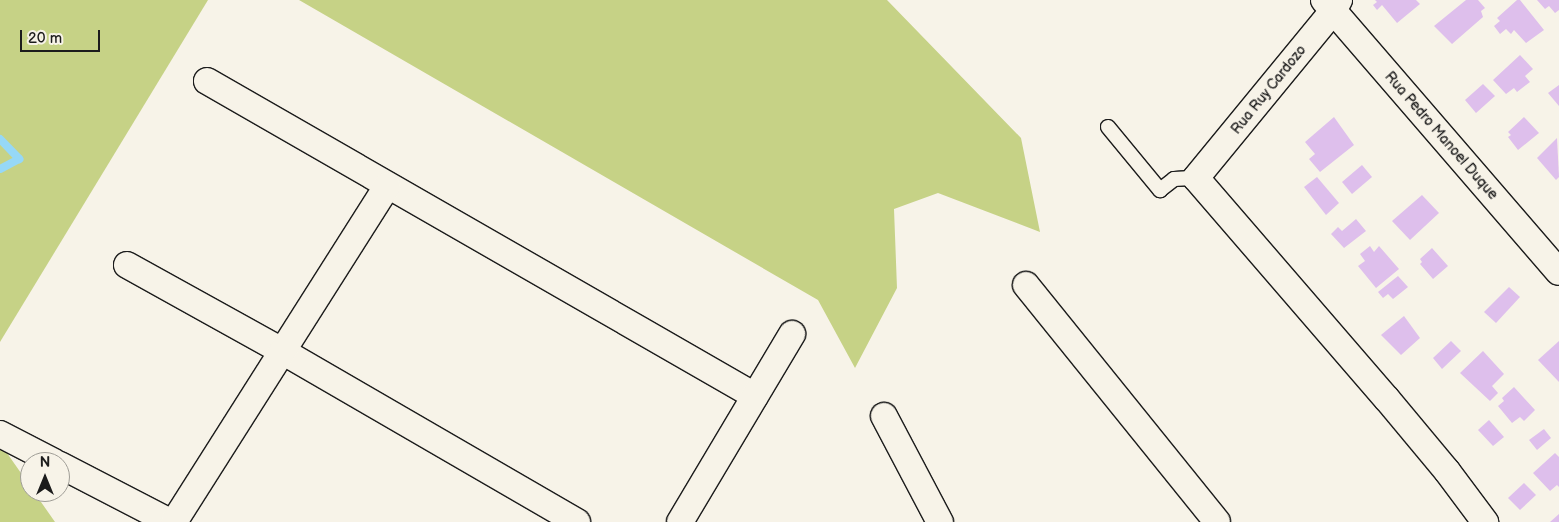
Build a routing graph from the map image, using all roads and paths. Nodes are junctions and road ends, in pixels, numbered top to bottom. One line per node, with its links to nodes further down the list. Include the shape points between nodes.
1 (1332, 4): 4 (street, Rua Ruy Cardozo); 7 (street, Rua Pedro Manoel Duque)
2 (207, 81): 5 (street)
3 (1108, 127): 4 (lane, via 1160,190 1174,179)
4 (1196, 178): 22 (street, via 1399,413)
5 (387, 186): 10 (street); 11 (street)
6 (127, 265): 10 (street)
7 (1559, 272)
8 (1026, 285): 21 (street)
9 (792, 334): 11 (street)
10 (282, 352): 17 (street); 18 (street)
11 (755, 396): 19 (street)
12 (884, 416): 20 (street)
13 (0, 434): 14 (street)
14 (35, 452)
15 (70, 470): 16 (street)
16 (170, 522)
17 (174, 522)
18 (577, 522)
19 (680, 522)
20 (940, 522)
21 (1217, 522)
22 (1485, 522)

